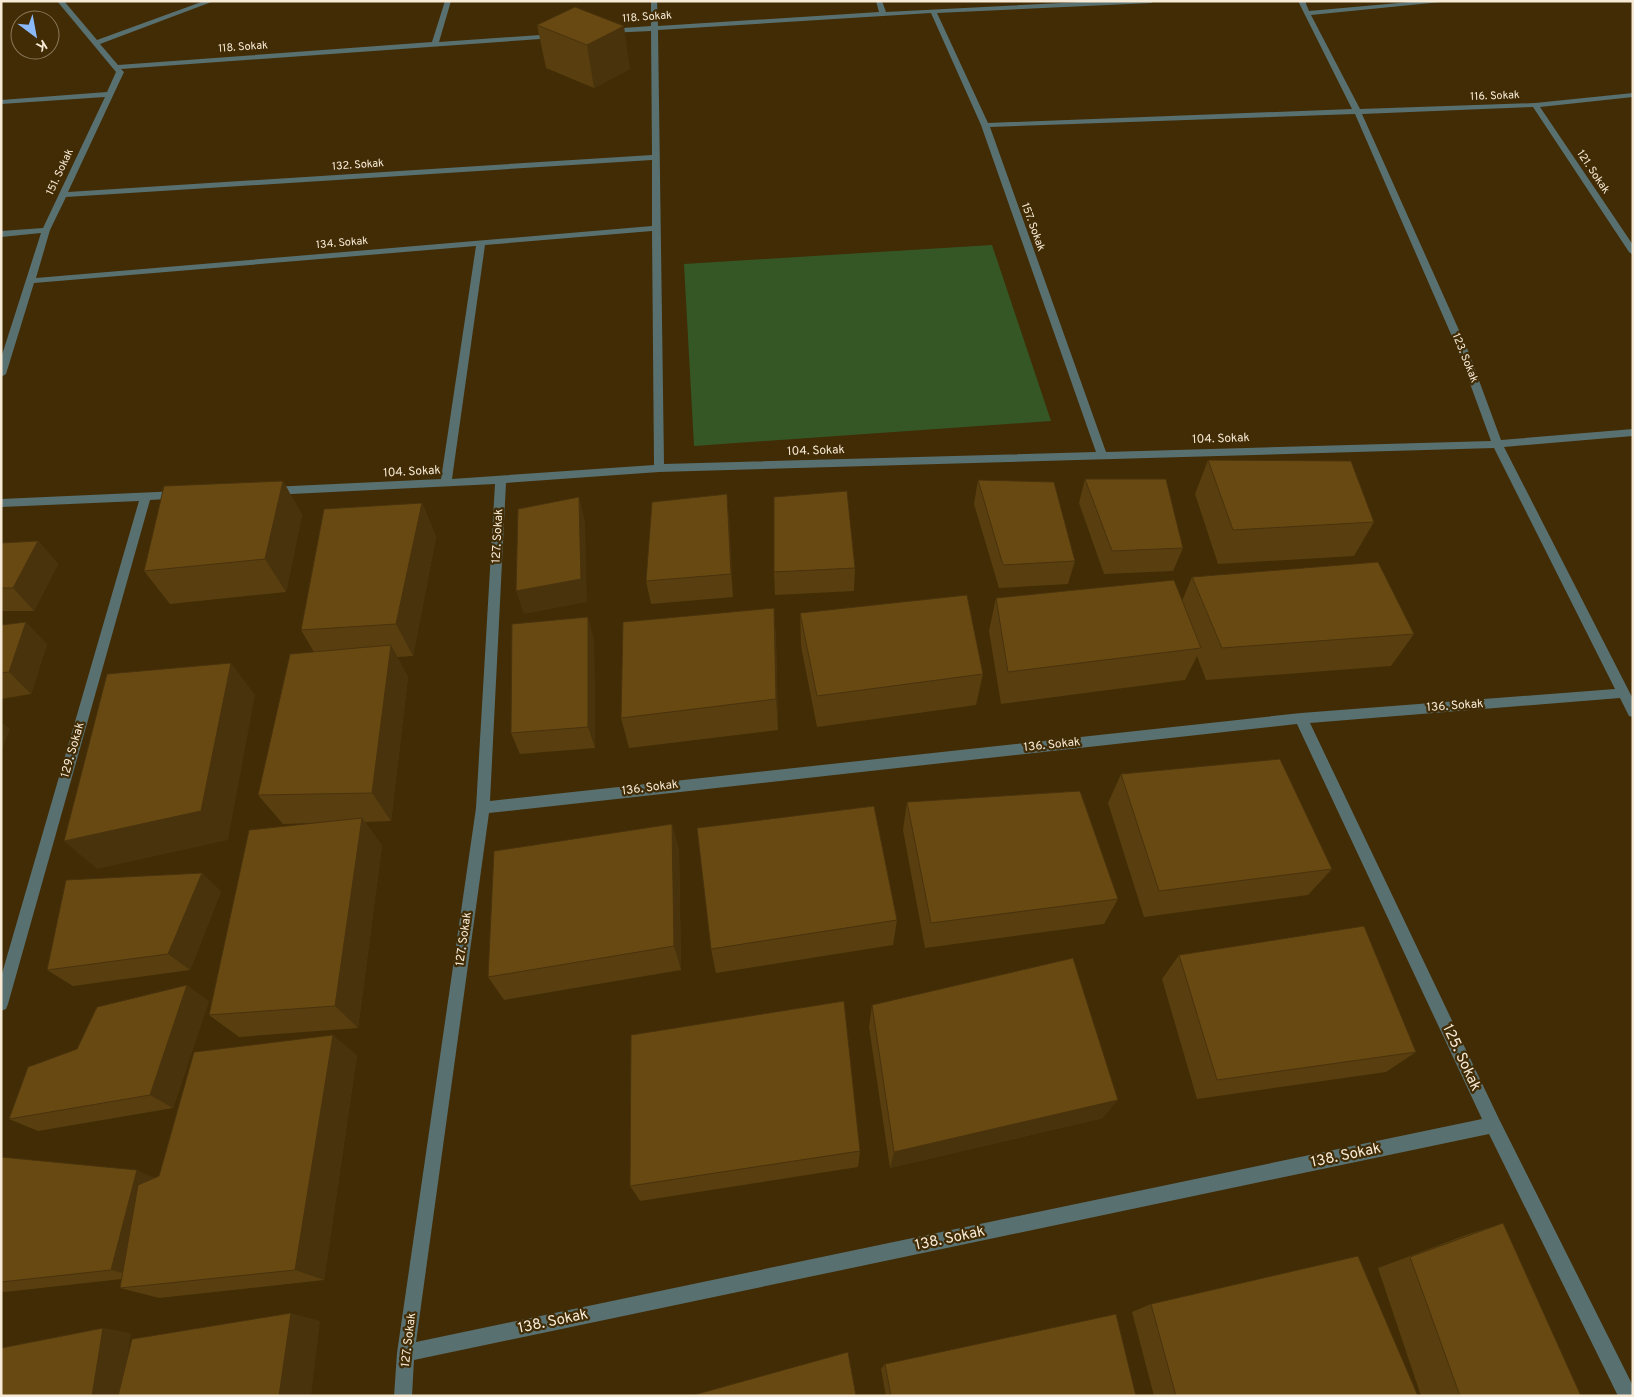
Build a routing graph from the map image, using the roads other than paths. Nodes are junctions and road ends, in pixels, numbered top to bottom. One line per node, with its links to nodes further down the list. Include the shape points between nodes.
1 (60, 1): 15 (street)
2 (211, 1): 15 (street)
3 (448, 1): 16 (street)
4 (654, 1): 12 (street)
5 (879, 1): 11 (street)
6 (1151, 1): 9 (street, 118. Sokak)
7 (1301, 1): 10 (street, 123. Sokak)
8 (1448, 1): 10 (street)
9 (934, 11): 11 (street, 118. Sokak); 23 (street, 157. Sokak)
10 (1307, 13): 22 (street, 123. Sokak)
11 (883, 14): 12 (street, 118. Sokak)
12 (655, 28): 13 (street, 118. Sokak); 24 (street)
13 (597, 32)
14 (559, 35): 16 (street, 118. Sokak)
15 (95, 43): 17 (street)
16 (435, 45): 17 (street, 118. Sokak)
17 (116, 67): 18 (street, 151. Sokak, via 120,72)
18 (110, 94): 20 (street); 25 (street, 151. Sokak)
19 (1633, 95): 21 (street, 116. Sokak)
20 (1, 102)
21 (1535, 105): 22 (street, 116. Sokak); 29 (street, 121. Sokak)
22 (1358, 113): 23 (street, 116. Sokak); 35 (street, 123. Sokak, via 1462,348)
23 (985, 125): 36 (street, 157. Sokak)
24 (656, 157): 25 (street, 132. Sokak); 26 (street)
25 (62, 195): 27 (street, 151. Sokak)
26 (657, 228): 30 (street, 134. Sokak); 37 (street)
27 (46, 230): 28 (street); 32 (street, 151. Sokak)
28 (1, 234)
29 (1629, 240): 31 (street, 121. Sokak)
30 (481, 243): 32 (street, 134. Sokak); 39 (street)
31 (1633, 252)
32 (30, 281): 33 (street, 151. Sokak)
33 (1, 374)
34 (1633, 432): 35 (street, 104. Sokak)
35 (1497, 444): 36 (street, 104. Sokak); 44 (street, 123. Sokak)
36 (1102, 455): 37 (street, 104. Sokak)
37 (659, 468): 38 (street, 104. Sokak)
38 (501, 480): 39 (street, 104. Sokak); 47 (street, 127. Sokak)
39 (446, 483): 40 (street, 104. Sokak)
40 (261, 491)
41 (193, 494): 42 (street)
42 (145, 496): 43 (street); 48 (street, 129. Sokak)
43 (1, 503)
44 (1623, 693): 45 (street, 123. Sokak); 46 (street, 136. Sokak)
45 (1633, 712)
46 (1301, 718): 47 (street, 136. Sokak); 49 (street, 125. Sokak)
47 (483, 808): 50 (street, 127. Sokak)
48 (1, 1004)
49 (1493, 1125): 50 (street, 138. Sokak); 52 (street, 125. Sokak)
50 (406, 1353): 51 (street, 127. Sokak)
51 (402, 1396)
52 (1628, 1396)

